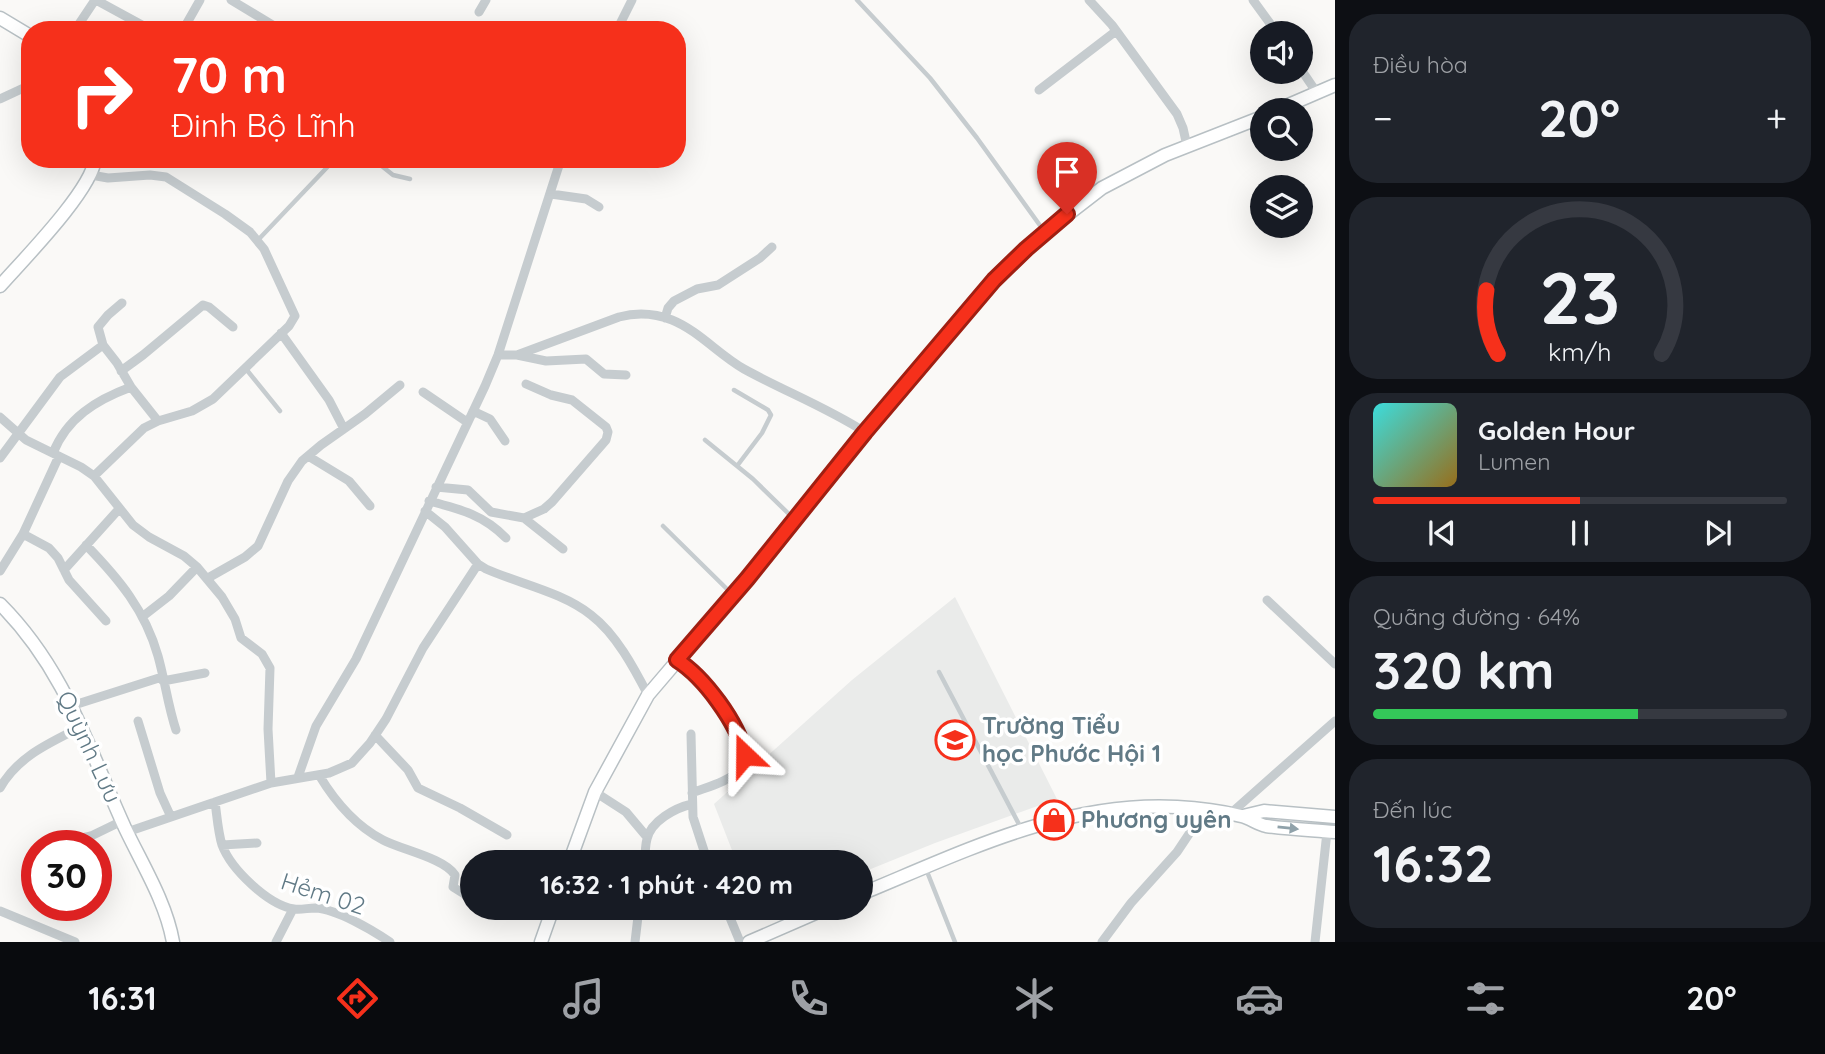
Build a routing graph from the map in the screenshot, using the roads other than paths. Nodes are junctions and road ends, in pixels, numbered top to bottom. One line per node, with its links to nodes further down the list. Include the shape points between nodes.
1 (200, 0): 13 (street)
2 (231, 0): 14 (street)
3 (486, 0): 9 (street)
4 (632, 0): 15 (street)
5 (857, 0): 36 (lane, via 930,79)
6 (1089, 0): 18 (street)
7 (1254, 0): 16 (street)
8 (93, 1): 11 (street); 12 (street)
9 (479, 12)
10 (0, 18): 17 (main road)
11 (81, 21)
12 (132, 21)
13 (188, 21)
14 (266, 21)
15 (622, 21)
16 (1269, 21)
17 (21, 31)
18 (1116, 31): 22 (street); 27 (street, via 1177,114)
19 (1311, 84): 23 (street)
20 (1335, 85): 23 (main road)
21 (21, 89): 25 (street)
22 (1039, 90)
23 (1317, 93): 24 (main road)
24 (1305, 98)
25 (0, 99)
26 (1250, 122): 27 (main road)
27 (1187, 146): 36 (main road, via 1102,188)
28 (93, 168): 32 (main road)
29 (326, 168): 37 (lane)
30 (384, 168): 33 (lane)
31 (558, 168): 34 (street)
32 (91, 175): 37 (street, via 166,177); 39 (main road)
33 (410, 179)
34 (551, 194): 35 (street, via 586,199); 45 (street)
35 (600, 207)
36 (1045, 232): 61 (main road, via 994,280)
37 (258, 240): 43 (street, via 295,313)
38 (772, 247): 41 (street, via 718,285 674,301)
39 (0, 286)
40 (122, 303): 44 (street, via 98,327)
41 (665, 318): 46 (street, via 633,313); 61 (street, via 688,328 747,370)
42 (233, 327): 48 (street, via 203,306)
43 (281, 333): 47 (street); 60 (street)
44 (103, 345): 48 (street); 62 (street, via 60,377)
45 (498, 355): 46 (street); 56 (street)
46 (517, 355): 49 (street, via 539,360 586,359 604,374)
47 (246, 369): 55 (lane); 58 (street, via 205,405)
48 (121, 371): 52 (street)
49 (626, 374)
50 (400, 384): 60 (street)
51 (526, 384): 75 (street, via 572,400 608,432 552,502)
52 (131, 387): 58 (street); 65 (street, via 89,407 64,431)
53 (734, 390): 68 (lane, via 771,415)
54 (423, 392): 59 (street)
55 (280, 411)
56 (473, 411): 59 (street); 64 (street, via 491,419)
57 (0, 417): 62 (street)
58 (158, 421): 69 (street, via 136,434)
59 (467, 422): 70 (street)
60 (345, 429): 66 (street)
61 (865, 432): 76 (main road)
62 (18, 434): 65 (street); 67 (street)
63 (705, 440): 68 (lane)
64 (505, 441)
65 (56, 454): 69 (street); 78 (street)
66 (308, 456): 72 (street, via 349,481); 86 (street, via 288,481 258,545)
67 (0, 458)
68 (737, 466): 76 (lane)
69 (94, 476): 73 (street)
70 (436, 487): 71 (street); 75 (street, via 465,489 491,512)
71 (429, 502): 74 (street); 79 (street, via 473,513)
72 (370, 506)
73 (119, 509): 80 (street); 83 (street, via 142,533)
74 (425, 511): 82 (street); 106 (street, via 356,659 313,734)
75 (524, 518): 81 (street)
76 (794, 519): 87 (main road)
77 (663, 526): 87 (lane)
78 (23, 534): 84 (street); 85 (street, via 49,548)
79 (506, 538)
80 (86, 545): 85 (street); 90 (street, via 118,579)
81 (563, 549)
82 (478, 564): 97 (street, via 590,614 618,646); 104 (street)
83 (197, 566): 86 (street); 90 (street)
84 (0, 570)
85 (64, 570): 91 (street)
86 (208, 578): 107 (street, via 229,607 241,638 268,663)
87 (733, 595): 92 (main road)
88 (1268, 600): 93 (street)
89 (0, 604): 98 (main road, Quỳnh Lưu, via 36,643)
90 (142, 617): 96 (street)
91 (106, 621)
92 (677, 660): 97 (main road); 110 (street, via 711,693 745,755 741,767 726,780)
93 (1335, 664)
94 (939, 672): 118 (lane)
95 (205, 673): 96 (street)
96 (162, 679): 98 (street); 102 (street)
97 (649, 695): 109 (main road)
98 (71, 706): 101 (main road, Quỳnh Lưu)
99 (1335, 720): 114 (street)
100 (138, 721): 115 (street)
101 (81, 727): 108 (street, via 24,759); 117 (main road, Quỳnh Lưu)
102 (176, 730)
103 (691, 734): 110 (street)
104 (375, 735): 105 (street, via 352,763); 121 (street, via 408,770 418,788)
105 (319, 775): 106 (street); 130 (street, via 336,800 367,830 453,871 453,887)
106 (298, 777): 107 (street)
107 (271, 783): 111 (street)
108 (0, 788)
109 (595, 792): 122 (street, via 626,812); 125 (main road)
110 (692, 793): 112 (street)
111 (215, 802): 115 (street); 124 (street)
112 (692, 804): 122 (street, via 667,815); 127 (street)
113 (1205, 810): 114 (main road); 118 (main road, via 1160,806 1114,810 1052,819); 146 (street, via 1177,852)
114 (1237, 815): 116 (main road, via 1264,811); 120 (main road, one-way to 120, via 1263,825)
115 (170, 817): 117 (street)
116 (1335, 817)
117 (124, 826): 119 (street); 138 (main road, Quỳnh Lưu)
118 (1022, 829): 128 (main road)
119 (111, 830)
120 (1331, 832): 147 (street)
121 (507, 835)
122 (647, 837): 126 (street)
123 (257, 843): 124 (street)
124 (222, 845): 131 (street, Hẻm 02, via 261,893)
125 (574, 850)
126 (646, 850)
127 (703, 850)
128 (926, 868): 129 (main road); 145 (lane)
129 (873, 889)
130 (460, 891)
131 (293, 909): 139 (street); 140 (street, Hẻm 02, via 326,910)
132 (0, 911): 137 (street)
133 (549, 920): 141 (main road)
134 (638, 920): 142 (street)
135 (731, 920): 143 (street)
136 (799, 920): 144 (main road)
137 (75, 942)
138 (173, 942)
139 (276, 942)
140 (390, 942)
141 (541, 942)
142 (635, 942)
143 (740, 942)
144 (749, 942)
145 (955, 942)
146 (1102, 942)
147 (1315, 942)

